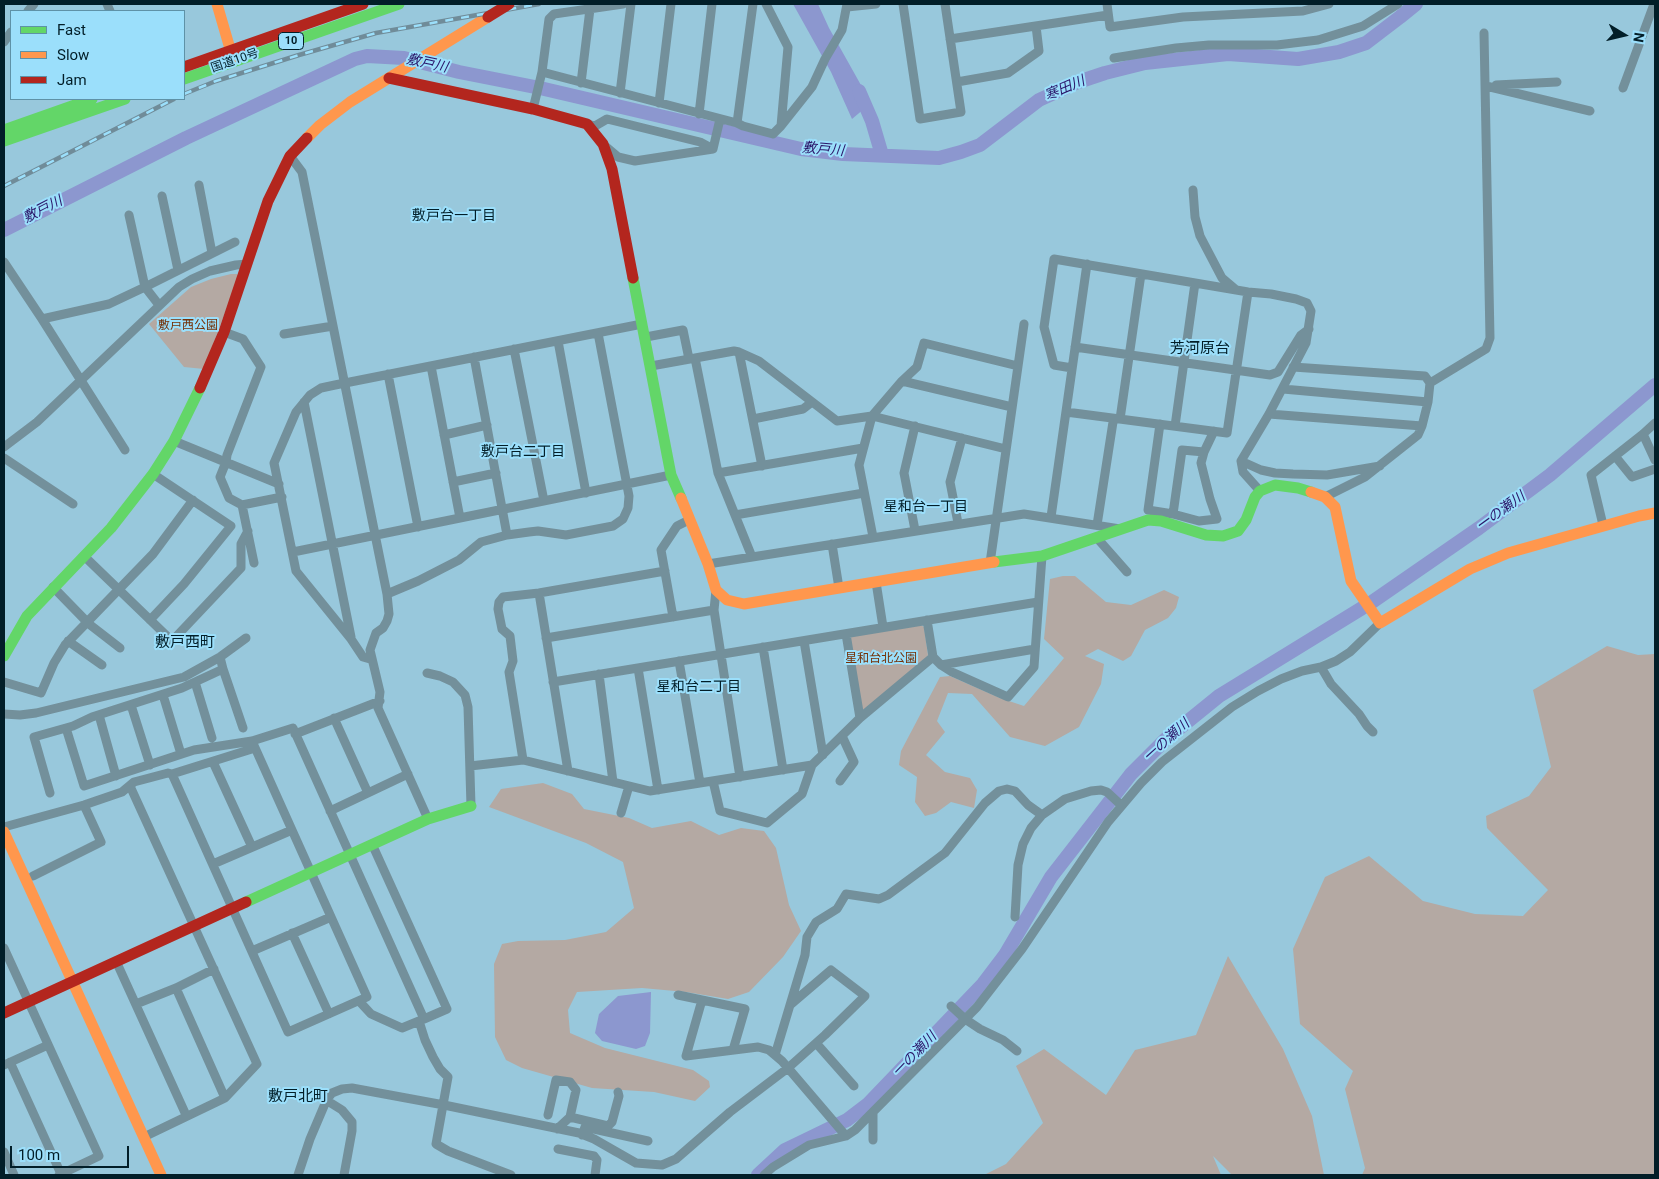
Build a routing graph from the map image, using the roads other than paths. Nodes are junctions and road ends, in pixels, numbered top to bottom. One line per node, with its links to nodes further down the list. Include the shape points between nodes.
1 (217, 4): 27 (main road)
2 (363, 4): 27 (main road, 国道10号 / 10)
3 (399, 4): 27 (main road, 国道10号 / 10)
4 (508, 4): 32 (main road, bridge)
5 (623, 4): 21 (street)
6 (631, 4): 38 (street)
7 (671, 4): 41 (street)
8 (712, 4): 44 (street)
9 (753, 4): 46 (street)
10 (766, 4): 48 (street, via 788,47)
11 (876, 4): 18 (street)
12 (903, 4): 33 (street, via 920,119 961,112)
13 (945, 4): 26 (street)
14 (1107, 4): 23 (street)
15 (1226, 4): 22 (street)
16 (1398, 4): 28 (street, via 1363,26 1318,40 1277,45 1201,46)
17 (1654, 4): 37 (street)
18 (847, 5): 48 (street, via 842,30 812,87)
19 (1325, 5): 20 (street, via 1303,12)
20 (1274, 8): 22 (street)
21 (590, 9): 30 (street, via 554,14 549,19); 35 (street)
22 (1230, 14): 23 (street, via 1183,16 1110,27)
23 (1108, 15): 24 (street)
24 (1036, 26): 26 (street); 33 (street, via 1039,51 1032,56 1008,73)
25 (1484, 33): 36 (street)
26 (950, 39): 33 (street)
27 (232, 56): 29 (main road, 国道10号 / 10); 31 (main road, 国道10号 / 10)
28 (1114, 58)
29 (185, 67)
30 (541, 76): 35 (street); 42 (street)
31 (185, 78)
32 (389, 78): 42 (main road); 53 (main road, via 320,125)
33 (957, 82)
34 (1557, 82): 36 (street)
35 (581, 83): 38 (street)
36 (1486, 86): 43 (street); 97 (street, via 1490,338 1486,349)
37 (1624, 88)
38 (620, 93): 41 (street)
39 (89, 100): 49 (main road)
40 (123, 100): 50 (main road)
41 (659, 103): 44 (street)
42 (534, 106): 47 (main road)
43 (1590, 111)
44 (699, 114): 45 (street)
45 (719, 121): 46 (street); 52 (street)
46 (737, 123): 48 (street, via 773,134)
47 (587, 124): 51 (main road); 52 (street, via 595,126 607,119)
48 (781, 126)
49 (4, 130)
50 (4, 141)
51 (603, 144): 52 (street, via 618,157 635,161); 71 (main road, via 612,169)
52 (714, 145)
53 (290, 156): 61 (main road, via 268,201); 73 (street, via 302,172)
54 (199, 185): 59 (street)
55 (1193, 190): 67 (street, via 1200,236 1222,278)
56 (162, 196): 63 (street)
57 (129, 216): 66 (street)
58 (235, 242): 59 (street)
59 (212, 253): 63 (street)
60 (4, 262): 70 (street)
61 (247, 264): 69 (street, via 192,279); 75 (main road)
62 (1087, 264): 64 (street); 80 (street); 91 (street, via 1054,259 1045,317 1044,327 1054,365)
63 (178, 270): 66 (street)
64 (1141, 274): 65 (street); 83 (street)
65 (1194, 283): 67 (street); 86 (street)
66 (145, 286): 69 (street); 70 (street, via 109,304)
67 (1235, 290): 68 (street)
68 (1248, 292): 74 (street, via 1307,303 1312,310); 92 (street)
69 (159, 305): 94 (street)
70 (42, 319): 94 (street)
71 (642, 324): 76 (street); 78 (main road)
72 (1024, 324): 89 (street)
73 (333, 326): 77 (street); 96 (street)
74 (1309, 329): 90 (street, via 1306,343); 92 (street, via 1301,335 1278,372 1270,375)
75 (224, 332): 118 (main road); 128 (street, via 243,339 261,367)
76 (598, 333): 79 (street); 138 (street)
77 (284, 334)
78 (646, 338): 85 (street, via 683,330); 88 (main road)
79 (558, 341): 81 (street); 140 (street)
80 (1075, 347): 83 (street); 91 (street)
81 (514, 350): 84 (street); 145 (street)
82 (739, 352): 85 (street); 100 (street, via 759,361); 106 (street)
83 (1129, 355): 86 (street); 107 (street)
84 (474, 358): 87 (street); 110 (street)
85 (692, 359): 88 (street); 133 (street)
86 (1183, 363): 92 (street); 112 (street)
87 (431, 366): 93 (street); 116 (street)
88 (651, 366): 135 (main road)
89 (1018, 366): 95 (street, via 924,343 917,367); 102 (street)
90 (1293, 367): 97 (street, via 1425,376); 98 (street)
91 (1072, 368): 103 (street)
92 (1236, 370): 114 (street, via 1228,433)
93 (388, 374): 96 (street); 160 (street)
94 (81, 380): 119 (street, via 37,422); 122 (street)
95 (902, 380): 102 (street); 105 (street)
96 (344, 383): 99 (street, via 321,388); 164 (street)
97 (1430, 383): 101 (street)
98 (1283, 389): 101 (street); 104 (street)
99 (304, 402): 137 (street, via 296,412 274,463); 168 (street)
100 (812, 402): 105 (street, via 837,421); 106 (street, via 803,408)
101 (1428, 402): 113 (street)
102 (1012, 407): 121 (street)
103 (1066, 412): 107 (street); 154 (street)
104 (1269, 414): 113 (street); 127 (street)
105 (872, 416): 111 (street); 120 (street)
106 (752, 419): 129 (street)
107 (1116, 420): 109 (street); 158 (street)
108 (1655, 423): 115 (street)
109 (1160, 424): 112 (street); 152 (street)
110 (487, 426): 116 (street); 132 (street)
111 (915, 426): 117 (street); 162 (street, via 904,473)
112 (1174, 426): 114 (street)
113 (1422, 426): 130 (street, via 1418,434)
114 (1214, 431): 123 (street)
115 (1643, 434): 124 (street); 126 (street)
116 (444, 435): 136 (street)
117 (962, 438): 121 (street); 157 (street, via 950,482)
118 (174, 441): 128 (street); 134 (main road)
119 (4, 447)
120 (863, 448): 129 (street); 141 (street, via 859,465)
121 (1006, 449): 153 (street)
122 (125, 450)
123 (1204, 452): 150 (street, via 1182,450); 150 (street, via 1201,463 1217,519 1199,521)
124 (1615, 456): 131 (street, via 1632,477); 159 (street, via 1591,476)
125 (4, 458): 146 (street)
126 (1655, 460)
127 (1241, 461): 130 (street, via 1261,470 1293,474 1326,475); 139 (street, via 1243,472)
128 (226, 462): 137 (street); 147 (street, via 220,477 229,498)
129 (762, 466): 133 (street)
130 (1380, 466): 143 (street)
131 (1655, 469)
132 (496, 473): 136 (street); 148 (street)
133 (718, 473): 151 (street)
134 (153, 474): 144 (street); 171 (main road, via 121,516)
135 (671, 476): 138 (street); 156 (main road)
136 (454, 482): 155 (street)
137 (279, 484): 142 (street)
138 (628, 484): 140 (street); 165 (street, via 628,508 623,519 613,526 566,535 538,531)
139 (1260, 491): 143 (main road, via 1275,486 1298,488); 152 (main road, via 1238,530 1223,536 1206,536)
140 (586, 493): 145 (street)
141 (864, 493): 151 (street); 166 (street)
142 (282, 497): 147 (street); 170 (street)
143 (1326, 497): 191 (main road, via 1335,507 1351,581)
144 (193, 500): 182 (street, via 153,554); 189 (street, via 230,526 184,584)
145 (544, 501): 148 (street)
146 (73, 504)
147 (242, 505): 163 (street)
148 (502, 510): 155 (street); 165 (street)
149 (1655, 513): 159 (main road)
150 (1173, 514): 152 (street)
151 (734, 515): 173 (street)
152 (1149, 515): 161 (main road)
153 (996, 517): 154 (street, via 1024,514); 157 (street); 175 (street)
154 (1051, 517): 158 (street)
155 (460, 518): 160 (street)
156 (689, 520): 176 (main road); 177 (street, via 677,526 661,550)
157 (958, 523): 162 (street)
158 (1098, 525): 161 (street)
159 (1603, 525): 191 (main road, via 1508,553 1470,569)
160 (418, 526): 164 (street)
161 (1121, 529): 167 (main road)
162 (914, 530): 166 (street)
163 (248, 531): 174 (street); 189 (street, via 241,544 241,568 172,641)
164 (375, 535): 168 (street); 185 (street)
165 (507, 535): 185 (street, via 481,542 459,560)
166 (873, 537): 169 (street)
167 (1097, 538): 172 (main road); 178 (street)
168 (333, 544): 170 (street); 197 (street)
169 (832, 544): 173 (street); 181 (street)
170 (293, 552): 197 (street, via 296,571)
171 (84, 556): 180 (main road); 182 (street)
172 (1042, 556): 175 (main road); 186 (street)
173 (752, 557): 176 (street)
174 (254, 563)
175 (990, 563): 179 (main road)
176 (708, 564): 183 (main road)
177 (665, 571): 184 (street); 188 (street)
178 (1127, 572)
179 (876, 582): 181 (main road); 193 (street)
180 (53, 587): 192 (street); 204 (main road, via 27,616)
181 (838, 588): 183 (main road, via 744,604 727,600)
182 (119, 590): 189 (street); 192 (street)
183 (716, 590): 187 (street)
184 (539, 593): 196 (street); 235 (street, via 503,597 498,609 502,629 510,636 513,661 509,672)
185 (387, 594): 207 (street, via 389,614 372,641)
186 (1038, 602): 190 (street); 202 (street)
187 (714, 610): 188 (street); 203 (street)
188 (673, 617): 196 (street)
189 (150, 620)
190 (927, 620): 193 (street); 206 (street)
191 (1378, 620): 211 (street, via 1350,652)
192 (88, 621): 199 (street); 201 (street)
193 (883, 628): 194 (street)
194 (846, 634): 198 (street); 225 (street)
195 (246, 638): 205 (street)
196 (546, 638): 218 (street)
197 (351, 639): 207 (street, via 363,657)
198 (804, 640): 200 (street); 234 (street)
199 (68, 641): 210 (street); 216 (street, via 41,693)
200 (763, 647): 203 (street); 240 (street)
201 (120, 648)
202 (1035, 649): 209 (street); 209 (street, via 1034,666 1008,698)
203 (721, 654): 208 (street); 245 (street)
204 (4, 656)
205 (220, 657): 212 (street); 222 (street, via 184,677 36,713)
206 (933, 657): 209 (street); 225 (street)
207 (370, 658): 220 (street)
208 (679, 661): 213 (street); 249 (street)
209 (941, 665)
210 (102, 666)
211 (1321, 667): 228 (street, via 1331,684); 255 (street, via 1281,680 1232,707 1162,762)
212 (223, 668): 217 (street); 227 (street)
213 (638, 668): 215 (street); 252 (street)
214 (427, 673): 239 (street, via 453,682 465,695)
215 (599, 674): 218 (street); 248 (street)
216 (4, 682)
217 (195, 682): 219 (street); 231 (street)
218 (553, 682): 241 (street)
219 (163, 695): 221 (street); 233 (street)
220 (380, 701): 224 (street); 243 (street, via 378,708)
221 (131, 705): 223 (street); 237 (street)
222 (4, 714)
223 (99, 715): 226 (street); 244 (street)
224 (334, 718): 229 (street); 254 (street)
225 (860, 718): 230 (street)
226 (66, 728): 244 (street, via 84,786); 253 (street, via 34,737)
227 (243, 728)
228 (1373, 732)
229 (295, 734): 232 (street, via 292,728); 258 (street)
230 (842, 736): 234 (street); 247 (street, via 854,762)
231 (212, 738)
232 (253, 745): 233 (street); 236 (street); 263 (street)
233 (181, 754): 237 (street)
234 (823, 755): 238 (street)
235 (523, 760): 239 (street); 241 (street)
236 (213, 762): 242 (street); 266 (street)
237 (150, 765): 244 (street)
238 (812, 765): 240 (street); 246 (street, via 802,794 767,823 720,811)
239 (470, 766): 257 (street)
240 (783, 770): 245 (street)
241 (568, 771): 248 (street)
242 (172, 774): 250 (street, via 134,782); 268 (street)
243 (408, 774): 254 (street); 261 (street)
244 (116, 776)
245 (740, 777): 246 (street)
246 (713, 781): 249 (street)
247 (840, 781)
248 (612, 782): 251 (street)
249 (700, 783): 252 (street)
250 (130, 786): 256 (street); 274 (street)
251 (629, 786): 252 (street); 259 (street)
252 (658, 790)
253 (50, 793)
254 (368, 793): 258 (street)
255 (1119, 803): 260 (street, via 1107,792 1091,791 1065,799); 292 (street, via 1012,963 977,1007)
256 (84, 805): 262 (street); 270 (street, via 101,842)
257 (472, 806): 261 (main road)
258 (330, 811): 267 (street)
259 (622, 813)
260 (1042, 815): 273 (street, via 1023,844 1018,865); 288 (street, via 1015,791 999,791 985,803 945,853 888,895 879,899 846,894 838,909 816,922 811,930)
261 (428, 818): 265 (main road)
262 (4, 827)
263 (292, 830): 266 (street); 269 (street)
264 (4, 832): 281 (main road)
265 (372, 844): 267 (main road); 267 (street, via 447,1009 424,1019)
266 (252, 847): 268 (street)
267 (350, 854): 269 (main road)
268 (213, 864): 271 (street)
269 (311, 872): 271 (main road); 272 (street)
270 (33, 876)
271 (232, 908): 274 (main road); 277 (street)
272 (331, 917): 275 (street); 285 (street, via 367,997)
273 (1015, 917)
274 (194, 926): 278 (main road); 280 (street)
275 (292, 934): 277 (street); 291 (street)
276 (4, 948): 279 (street)
277 (252, 951): 291 (street, via 288,1032)
278 (116, 961): 281 (main road); 287 (street)
279 (7, 962): 286 (street)
280 (214, 969): 282 (street); 302 (street, via 257,1064)
281 (72, 982): 286 (main road); 319 (main road)
282 (176, 988): 287 (street); 302 (street)
283 (678, 995): 284 (street)
284 (702, 1000): 295 (street, via 745,1008); 295 (street, via 686,1056)
285 (359, 1001): 291 (street); 304 (street, via 371,1014 402,1028 418,1021 433,1058 448,1077)
286 (28, 1002): 290 (main road); 294 (street)
287 (136, 1004): 307 (street)
288 (790, 1005): 293 (street, via 831,970 865,996); 297 (street)
289 (952, 1007): 292 (street)
290 (4, 1013)
291 (329, 1014)
292 (964, 1018): 296 (street); 305 (street)
293 (816, 1044): 299 (street); 300 (street)
294 (48, 1045): 298 (street); 318 (street, via 99,1156)
295 (733, 1050): 297 (street, via 758,1047)
296 (1017, 1051)
297 (776, 1055): 299 (street)
298 (7, 1063): 318 (street)
299 (788, 1068): 310 (street); 312 (street, via 676,1159 662,1164 636,1163)
300 (854, 1086)
301 (618, 1092): 308 (street, via 612,1122 608,1126)
302 (225, 1098): 307 (street)
303 (326, 1100): 304 (street, via 332,1093 352,1088); 320 (street); 321 (street, via 342,1110 352,1122)
304 (444, 1105): 309 (street); 322 (street, via 436,1144)
305 (874, 1112): 310 (street, via 856,1130); 313 (street)
306 (548, 1114): 308 (street, via 556,1080 570,1082 576,1090)
307 (186, 1115): 311 (street)
308 (570, 1117): 309 (street)
309 (558, 1129): 312 (street)
310 (845, 1134): 324 (street, via 809,1145)
311 (148, 1135)
312 (582, 1135): 314 (street, via 585,1127)
313 (873, 1140)
314 (648, 1141)
315 (558, 1149): 323 (street, via 594,1156 597,1160)
316 (4, 1152): 317 (street)
317 (14, 1175)
318 (60, 1175)
319 (161, 1175)
320 (298, 1175)
321 (344, 1175)
322 (511, 1175)
323 (595, 1175)
324 (764, 1175)

